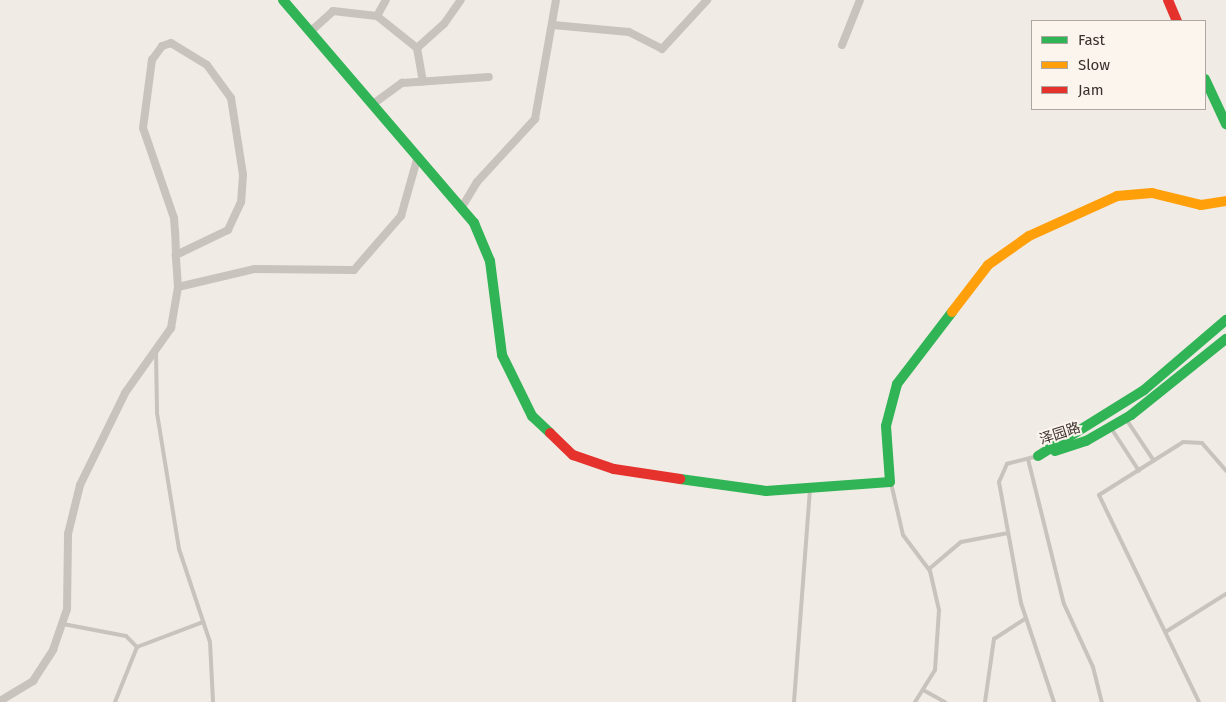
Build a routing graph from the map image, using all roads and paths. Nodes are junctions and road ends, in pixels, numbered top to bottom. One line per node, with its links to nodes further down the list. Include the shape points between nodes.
1 (283, 0): 11 (street)
2 (386, 0): 8 (street)
3 (461, 0): 13 (street, via 444,24)
4 (556, 0): 10 (street)
5 (707, 0): 10 (street, via 662,50 630,32)
6 (860, 0): 12 (street)
7 (1168, 0): 9 (street)
8 (377, 16): 11 (street, via 333,11); 13 (street)
9 (1177, 20)
10 (553, 25): 21 (street, via 535,120 477,182)
11 (310, 32): 17 (street)
12 (842, 45)
13 (417, 48): 16 (street)
14 (489, 77): 16 (street)
15 (1206, 81): 18 (street)
16 (422, 82): 17 (street, via 395,86)
17 (373, 104): 19 (street)
18 (1226, 124)
19 (418, 156): 21 (street); 23 (street, via 401,216 354,270 255,269)
20 (1226, 201): 33 (street, via 1202,205 1152,193 1117,196 1029,236 988,265 897,384 886,426)
21 (462, 207): 34 (street, via 481,235 490,260 497,332 511,379 532,416 562,446 584,460 614,469 739,490)
22 (176, 255): 22 (street, via 171,204 142,128 152,60 171,43 208,64 231,98 244,184 238,210 228,230); 23 (street)
23 (178, 287): 26 (street, via 171,328)
24 (1226, 320): 29 (street, 泽园路, via 1144,390)
25 (1226, 339): 27 (street, 泽园路)
26 (156, 353): 39 (lane, via 157,413 179,548); 40 (street, via 125,393 80,485 68,534 68,594)
27 (1126, 419): 28 (street, 泽园路); 30 (lane)
28 (1111, 428): 29 (street, 泽园路); 31 (lane)
29 (1033, 458): 35 (lane, via 1007,464 1000,477); 52 (lane, via 1064,604 1094,667)
30 (1154, 461): 31 (lane); 32 (lane, via 1183,442 1197,441)
31 (1139, 471): 41 (lane, via 1099,495)
32 (1226, 471)
33 (890, 482): 34 (street); 36 (lane, via 903,535)
34 (810, 490): 47 (lane)
35 (1008, 533): 36 (lane, via 961,542); 38 (lane)
36 (928, 569): 43 (lane, via 937,599 940,635 935,670)
37 (1226, 594): 41 (lane)
38 (1026, 618): 50 (lane, via 994,639); 51 (lane)
39 (203, 622): 42 (lane); 46 (lane, via 212,652)
40 (63, 624): 42 (lane, via 126,636); 44 (street, via 39,674)
41 (1167, 631): 53 (lane)
42 (137, 648): 45 (lane)
43 (925, 691): 48 (lane); 49 (lane)
44 (0, 701)
45 (115, 702)
46 (213, 702)
47 (794, 702)
48 (915, 702)
49 (945, 702)
50 (984, 702)
51 (1054, 702)
52 (1102, 702)
53 (1199, 702)

